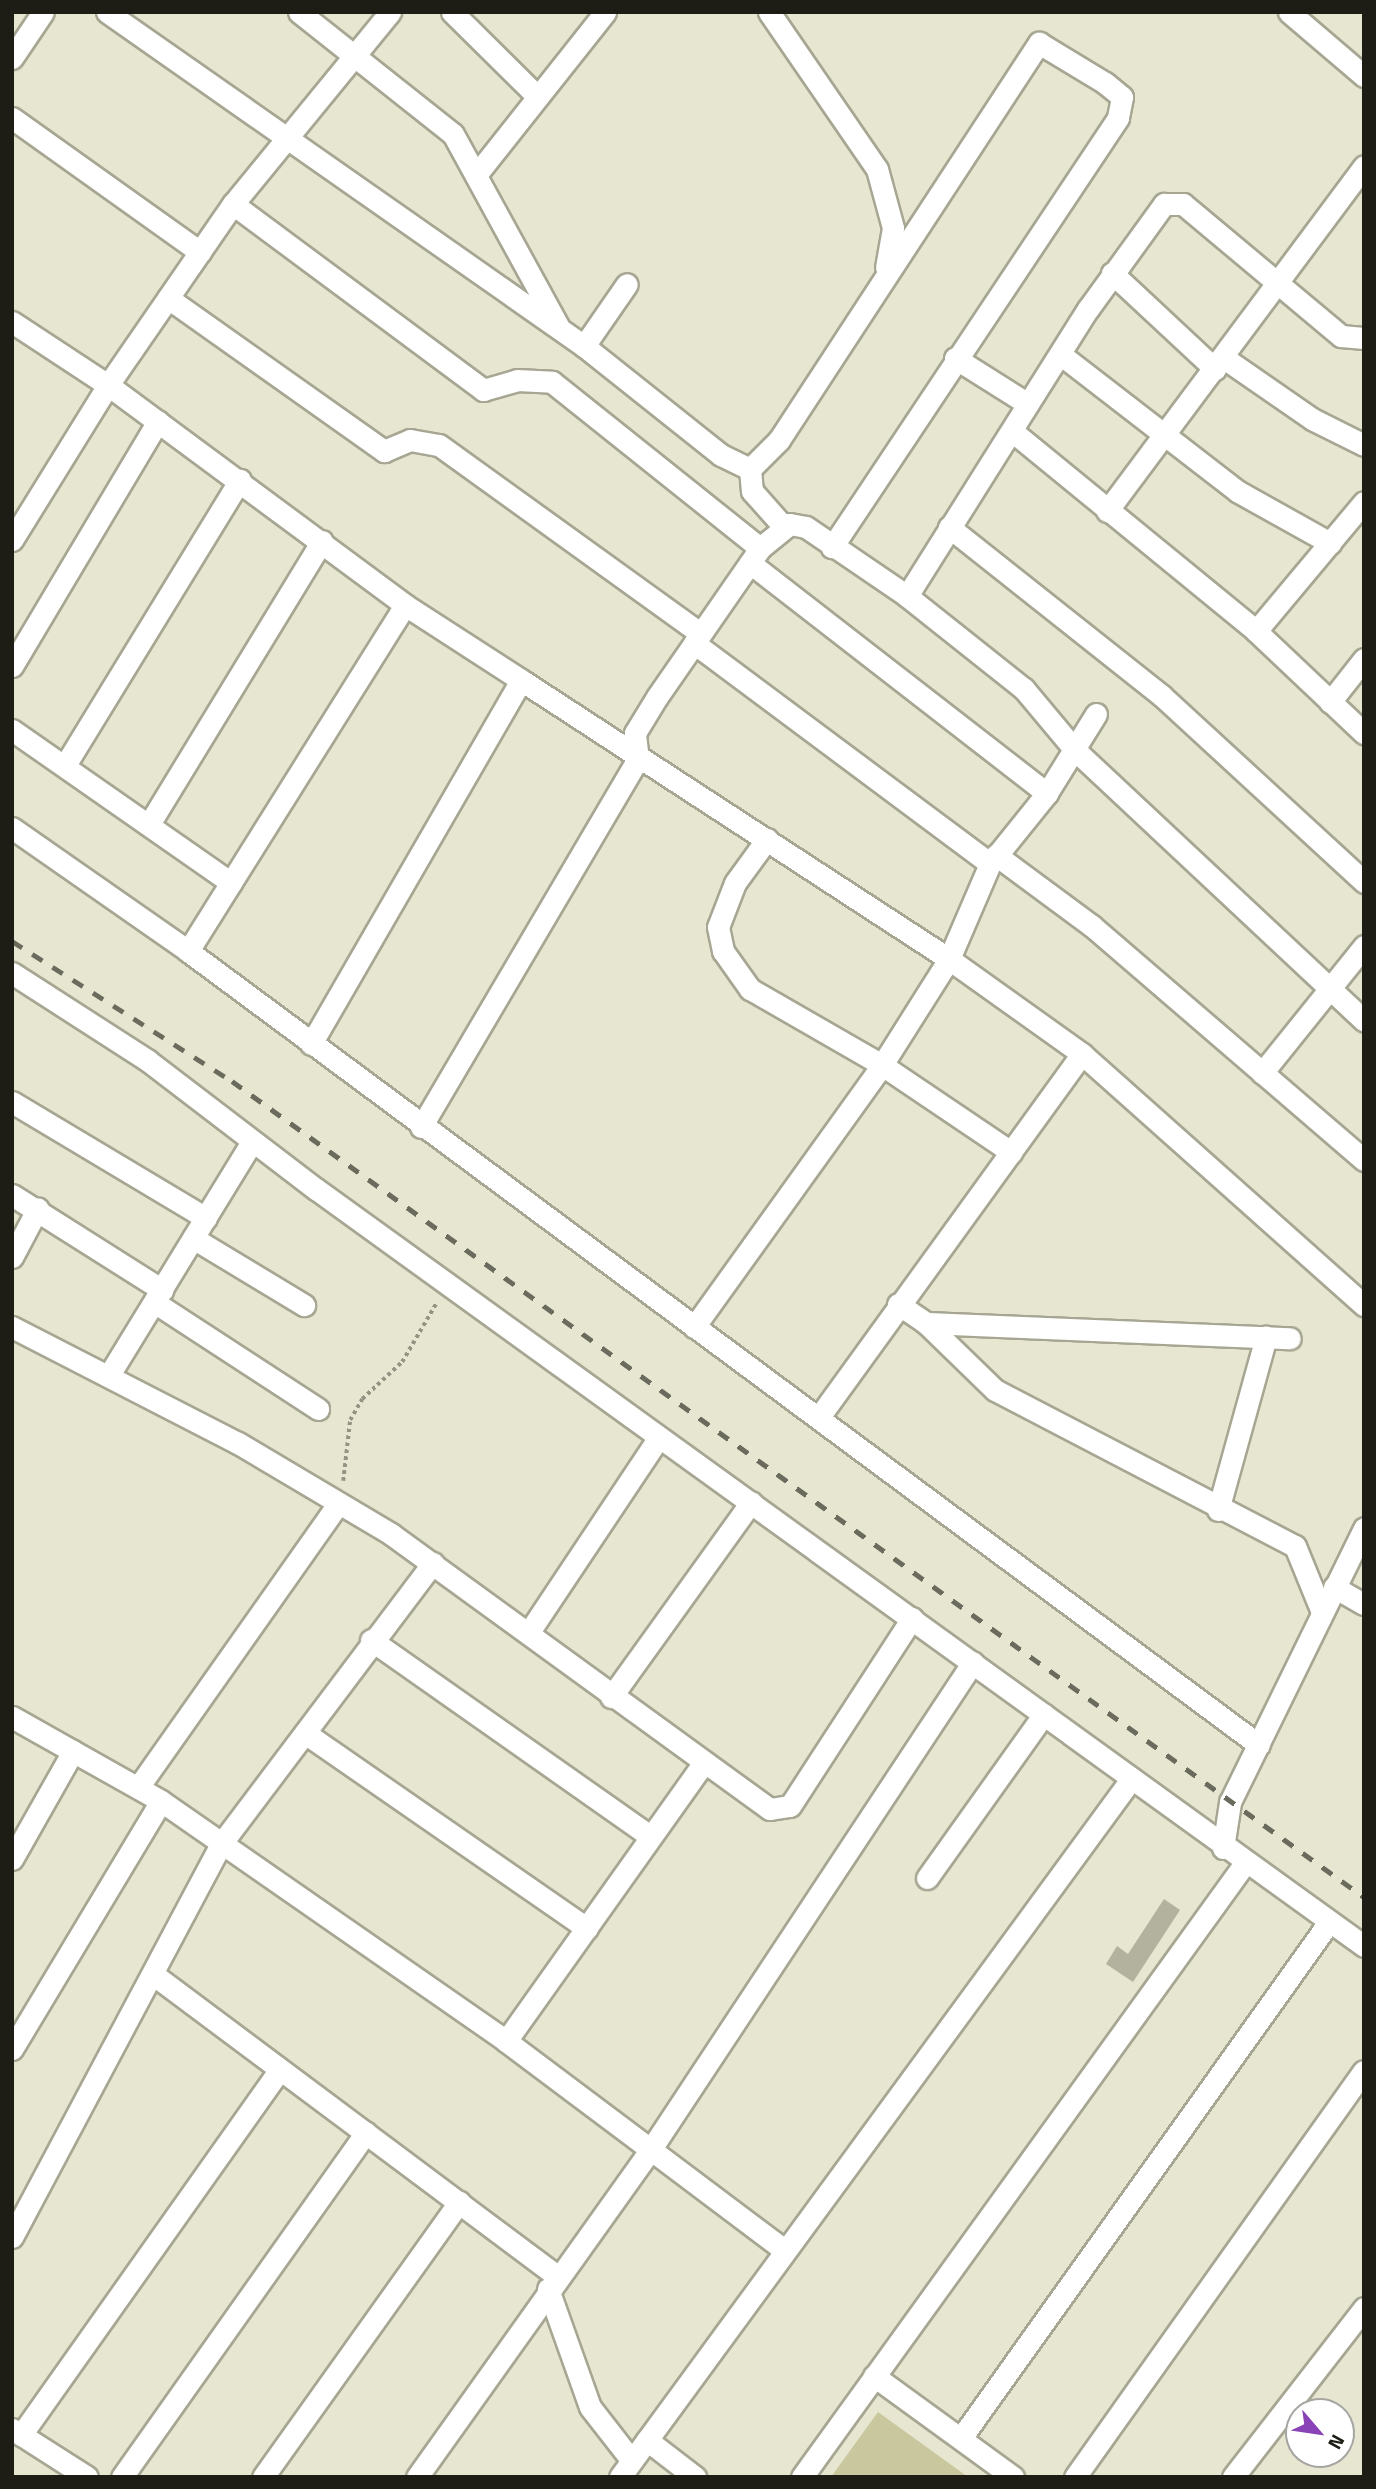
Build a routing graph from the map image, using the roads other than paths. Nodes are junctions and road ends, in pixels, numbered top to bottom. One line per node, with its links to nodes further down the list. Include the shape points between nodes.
1 (43, 12): 10 (street)
2 (107, 12): 14 (street)
3 (299, 12): 9 (street)
4 (390, 12): 9 (street)
5 (452, 12): 12 (street)
6 (605, 12): 12 (street)
7 (769, 12): 20 (street, via 877,169 893,228)
8 (1289, 12): 11 (street)
9 (355, 54): 14 (street); 16 (street, via 453,134)
10 (12, 58)
11 (1364, 76)
12 (537, 96): 16 (street)
13 (12, 118): 18 (street)
14 (287, 138): 17 (street); 25 (street)
15 (1361, 174): 21 (street)
16 (475, 175): 25 (street)
17 (233, 204): 18 (street); 47 (street, via 484,390 517,380 552,382)
18 (200, 252): 23 (street)
19 (1112, 274): 21 (street, via 1164,204 1183,204); 28 (street); 30 (street)
20 (884, 278): 29 (street, via 1039,43 1122,97 1118,118); 37 (street, via 779,440)
21 (1280, 283): 26 (street, via 1341,336); 30 (street)
22 (627, 284): 27 (street)
23 (168, 298): 31 (street); 51 (street, via 384,451 410,440 439,445)
24 (12, 322): 31 (street)
25 (561, 331): 27 (street)
26 (1364, 338)
27 (584, 346): 37 (street, via 721,455)
28 (1060, 354): 32 (street); 35 (street)
29 (955, 358): 32 (street); 46 (street)
30 (1219, 364): 35 (street); 36 (street)
31 (108, 385): 33 (street); 43 (street)
32 (1028, 404): 34 (street)
33 (158, 421): 38 (street); 53 (street)
34 (1012, 431): 40 (street); 42 (street)
35 (1163, 438): 40 (street); 45 (street, via 1237,491)
36 (1364, 445)
37 (750, 469): 41 (street, via 752,491)
38 (240, 480): 44 (street); 61 (street)
39 (1364, 502): 45 (street)
40 (1107, 511): 50 (street)
41 (784, 527): 46 (street, via 806,527); 47 (street)
42 (949, 527): 48 (street); 67 (street, via 1162,696)
43 (12, 540)
44 (322, 541): 49 (street); 63 (street)
45 (1330, 543): 50 (street)
46 (832, 547): 48 (street)
47 (755, 556): 51 (street); 62 (street)
48 (907, 596): 59 (street, via 1024,689)
49 (405, 605): 54 (street); 68 (street)
50 (1256, 631): 55 (street)
51 (696, 638): 60 (street, via 635,733); 66 (street)
52 (1364, 659): 55 (street)
53 (12, 666)
54 (521, 680): 60 (street); 75 (street)
55 (1330, 702): 58 (street)
56 (1096, 714): 59 (street)
57 (12, 730): 61 (street)
58 (1364, 733)
59 (1075, 750): 62 (street); 73 (street)
60 (638, 759): 65 (street); 80 (street)
61 (67, 762): 63 (street)
62 (1047, 793): 66 (street)
63 (151, 821): 68 (street)
64 (12, 828): 70 (street)
65 (767, 839): 71 (street); 77 (street, via 735,883 718,927 723,951 750,989)
66 (993, 859): 71 (street); 78 (street, via 1091,926)
67 (1364, 882)
68 (231, 883): 70 (street)
69 (1364, 946): 73 (street)
70 (188, 951): 75 (street)
71 (949, 959): 76 (street); 77 (street)
72 (12, 973): 81 (street, via 148,1060)
73 (1329, 990): 74 (street); 78 (street)
74 (1364, 1020)
75 (311, 1044): 80 (street)
76 (1082, 1054): 82 (street); 92 (street)
77 (882, 1065): 82 (street); 95 (street)
78 (1262, 1073): 83 (street)
79 (12, 1102): 86 (street)
80 (421, 1127): 95 (street)
81 (252, 1142): 86 (street); 101 (street)
82 (1011, 1152): 90 (street)
83 (1364, 1160)
84 (12, 1195): 85 (street)
85 (38, 1208): 88 (street); 89 (street)
86 (206, 1218): 87 (street)
87 (193, 1238): 89 (street); 91 (street)
88 (12, 1257)
89 (158, 1296): 98 (street); 99 (street)
90 (898, 1304): 93 (street); 100 (street)
91 (304, 1305)
92 (1364, 1305)
93 (926, 1323): 96 (street); 104 (street, via 995,1390)
94 (12, 1327): 98 (street)
95 (694, 1327): 100 (street)
96 (1266, 1337): 97 (street); 104 (street)
97 (1290, 1338)
98 (109, 1375): 103 (street)
99 (318, 1409)
100 (819, 1417): 118 (street)
101 (659, 1437): 102 (street); 111 (street)
102 (751, 1502): 110 (street); 114 (street)
103 (338, 1504): 106 (street); 122 (street)
104 (1218, 1510): 109 (street, via 1294,1546)
105 (1364, 1528): 107 (street)
106 (433, 1563): 111 (street); 112 (street)
107 (1334, 1587): 108 (street); 109 (street)
108 (1364, 1604)
109 (1322, 1612): 118 (street)
110 (912, 1618): 113 (street); 120 (street, via 790,1806 770,1809)
111 (529, 1632): 114 (street)
112 (371, 1640): 117 (street); 124 (street)
113 (973, 1662): 115 (street); 139 (street)
114 (611, 1697): 120 (street)
115 (1044, 1714): 121 (street); 129 (street)
116 (12, 1717): 119 (street)
117 (305, 1733): 125 (street); 131 (street)
118 (1259, 1745): 126 (street, via 1230,1802)
119 (73, 1751): 122 (street); 127 (street)
120 (704, 1762): 124 (street)
121 (1132, 1778): 126 (street); 142 (street)
122 (139, 1786): 123 (street)
123 (161, 1801): 125 (street); 135 (street)
124 (650, 1836): 131 (street)
125 (221, 1844): 133 (street); 134 (street)
126 (1223, 1848): 128 (street)
127 (12, 1859)
128 (1245, 1863): 130 (street); 145 (street)
129 (927, 1878)
130 (1329, 1922): 132 (street); 147 (street)
131 (587, 1927): 134 (street)
132 (1364, 1946)
133 (154, 1975): 136 (street); 141 (street)
134 (506, 2041): 139 (street)
135 (12, 2049)
136 (280, 2069): 138 (street); 146 (street)
137 (1364, 2071): 157 (street)
138 (366, 2133): 140 (street); 151 (street)
139 (649, 2152): 142 (street); 143 (street)
140 (459, 2202): 143 (street); 152 (street)
141 (12, 2237)
142 (783, 2249): 148 (street)
143 (553, 2283): 149 (street, via 590,2407); 153 (street)
144 (1364, 2308): 158 (street)
145 (874, 2376): 147 (street); 155 (street)
146 (17, 2432): 150 (street)
147 (961, 2438): 156 (street)
148 (647, 2440): 149 (street); 154 (street)
149 (626, 2469)
150 (87, 2477)
151 (122, 2477)
152 (263, 2477)
153 (417, 2477)
154 (695, 2477)
155 (802, 2477)
156 (1013, 2477)
157 (1075, 2477)
158 (1233, 2477)

